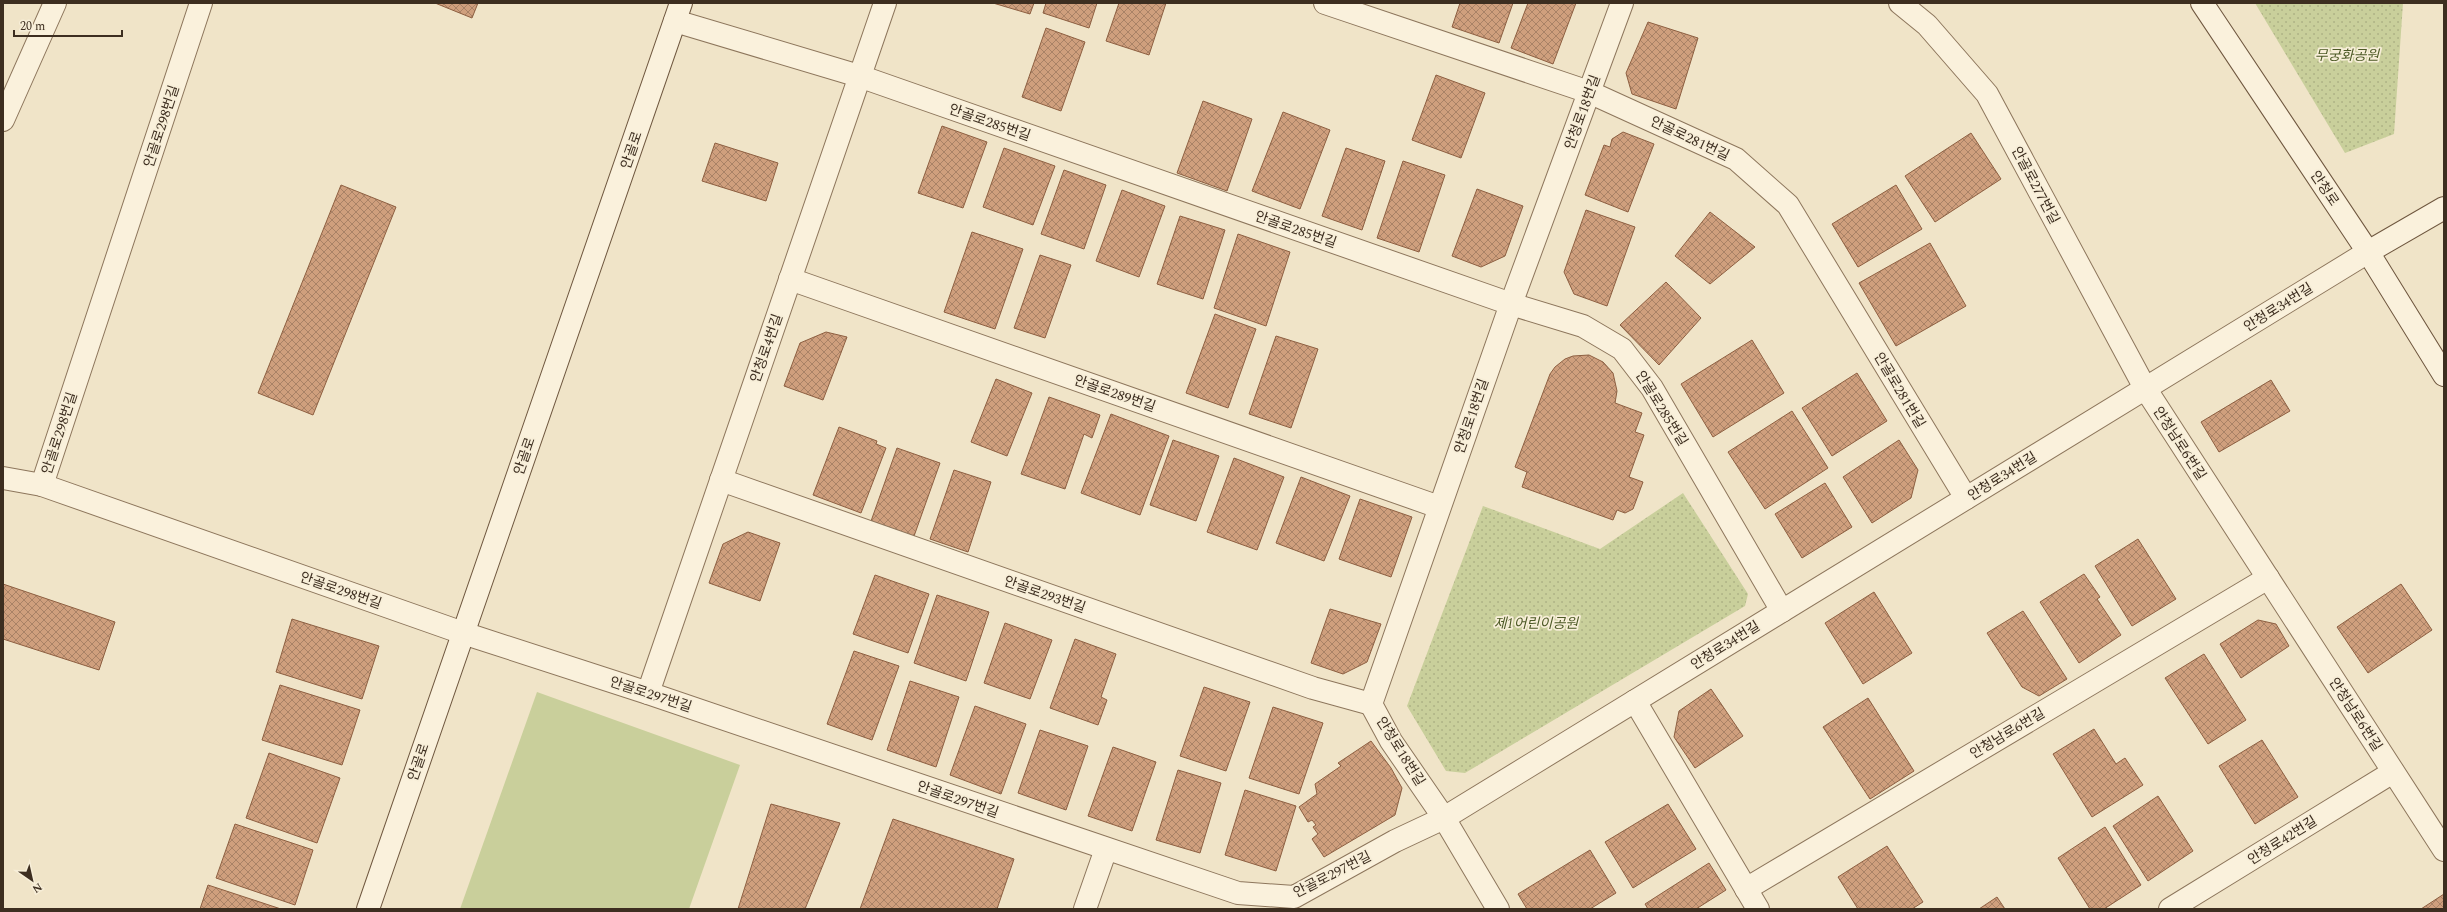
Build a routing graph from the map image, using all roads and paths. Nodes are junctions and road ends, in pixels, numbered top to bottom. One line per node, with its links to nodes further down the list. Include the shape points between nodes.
1 (55, 3): 11 (street)
2 (201, 3): 20 (street, 안골로298번길)
3 (885, 3): 9 (street, 안청로4번길)
4 (1325, 3): 10 (street, 안골로281번길)
5 (1622, 3): 10 (street, 안청로18번길)
6 (1900, 3): 17 (street, 안골로277번길, via 1927,25 1987,94)
7 (2202, 3): 13 (street, 안청로)
8 (678, 12): 9 (street, 안골로285번길); 25 (street, 안골로)
9 (859, 76): 14 (street, 안청로4번길); 15 (street, 안골로285번길)
10 (1589, 92): 15 (street, 안청로18번길); 21 (street, 안골로281번길, via 1736,159 1788,205)
11 (3, 120)
12 (2444, 208): 13 (street, 안청로34번길)
13 (2368, 252): 16 (street, 안청로); 17 (street, 안청로34번길)
14 (790, 279): 19 (street, 안청로4번길); 22 (street, 안골로289번길)
15 (1511, 304): 22 (street, 안청로18번길); 24 (street, 안골로285번길, via 1583,326 1622,349 1652,388)
16 (2444, 375)
17 (2145, 388): 21 (street, 안청로34번길); 23 (street, 안청남로6번길)
18 (3, 478): 20 (street)
19 (720, 480): 26 (street, 안청로4번길); 28 (street, 안골로293번길, via 1313,688)
20 (42, 485): 25 (street, 안골로298번길)
21 (1966, 498): 24 (street, 안청로34번길)
22 (1439, 507): 28 (street, 안청로18번길)
23 (2268, 578): 29 (street, 안청남로6번길); 33 (street, 안청남로6번길)
24 (1782, 611): 27 (street, 안청로34번길)
25 (463, 633): 26 (street, 안골로297번길); 34 (street, 안골로)
26 (648, 693): 31 (street, 안골로297번길)
27 (1635, 701): 30 (street, 안청로34번길); 33 (street)
28 (1372, 704): 30 (street, 안청로18번길, via 1391,741)
29 (2393, 772): 32 (street, 안청남로6번길); 38 (street, 안청로42번길)
30 (1444, 818): 31 (street, 안골로297번길, via 1395,841 1294,897 1238,893); 36 (street, 안청로18번길)
31 (1106, 849): 35 (street)
32 (2444, 850)
33 (1746, 889): 37 (street)
34 (368, 909)
35 (1085, 909)
36 (1498, 909)
37 (1758, 909)
38 (2170, 909)

